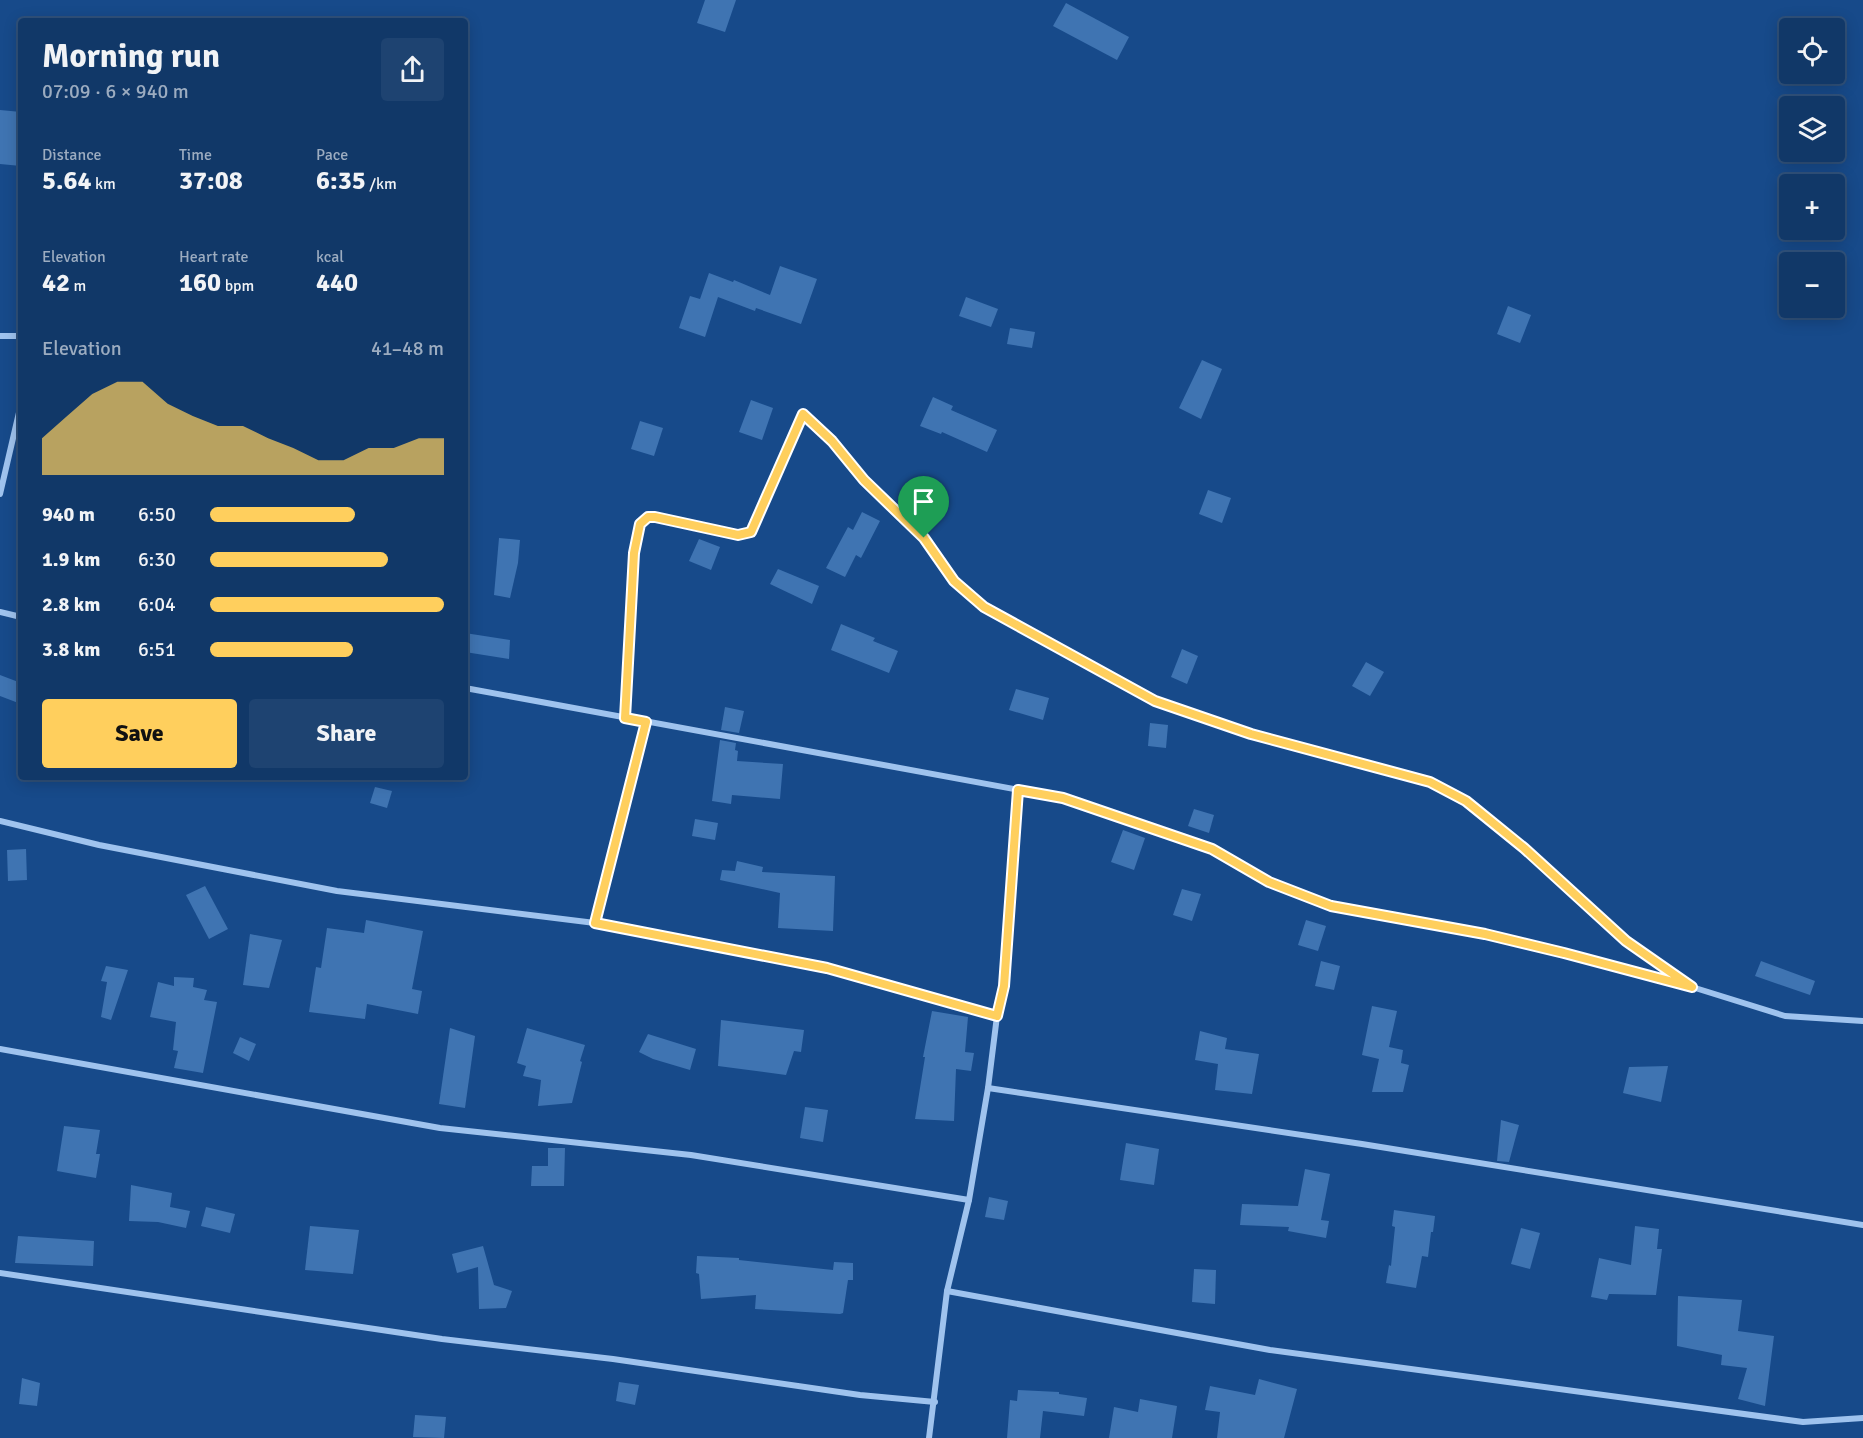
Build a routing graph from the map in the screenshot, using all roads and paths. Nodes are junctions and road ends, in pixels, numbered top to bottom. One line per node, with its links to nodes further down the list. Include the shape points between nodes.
1 (0, 336): 2 (street)
2 (18, 336)
3 (18, 417): 4 (street)
4 (0, 494)
5 (0, 612): 6 (street)
6 (18, 615)
7 (468, 689): 8 (street)
8 (625, 718): 9 (street); 13 (street, via 634,553 640,524 655,517 738,535 751,532 803,414 924,538 954,581 984,607 1155,701 1251,734 1430,782 1466,801 1626,941)
9 (646, 722): 10 (street); 12 (street)
10 (1018, 790): 13 (street, via 1063,798 1212,849 1269,882 1331,906 1485,934); 14 (street, via 1004,986)
11 (0, 821): 12 (street, via 99,845 337,891)
12 (595, 923): 14 (street, via 827,968)
13 (1692, 987): 15 (street, via 1785,1016)
14 (997, 1016): 17 (street)
15 (1863, 1021)
16 (0, 1049): 18 (street, via 440,1128 691,1155)
17 (988, 1088): 18 (street); 19 (street)
18 (969, 1200): 21 (street)
19 (1863, 1226)
20 (0, 1273): 22 (street, via 442,1339)
21 (947, 1291): 22 (street); 23 (street, via 1282,1352 1803,1422)
22 (935, 1402): 24 (street)
23 (1863, 1418)
24 (929, 1438)

